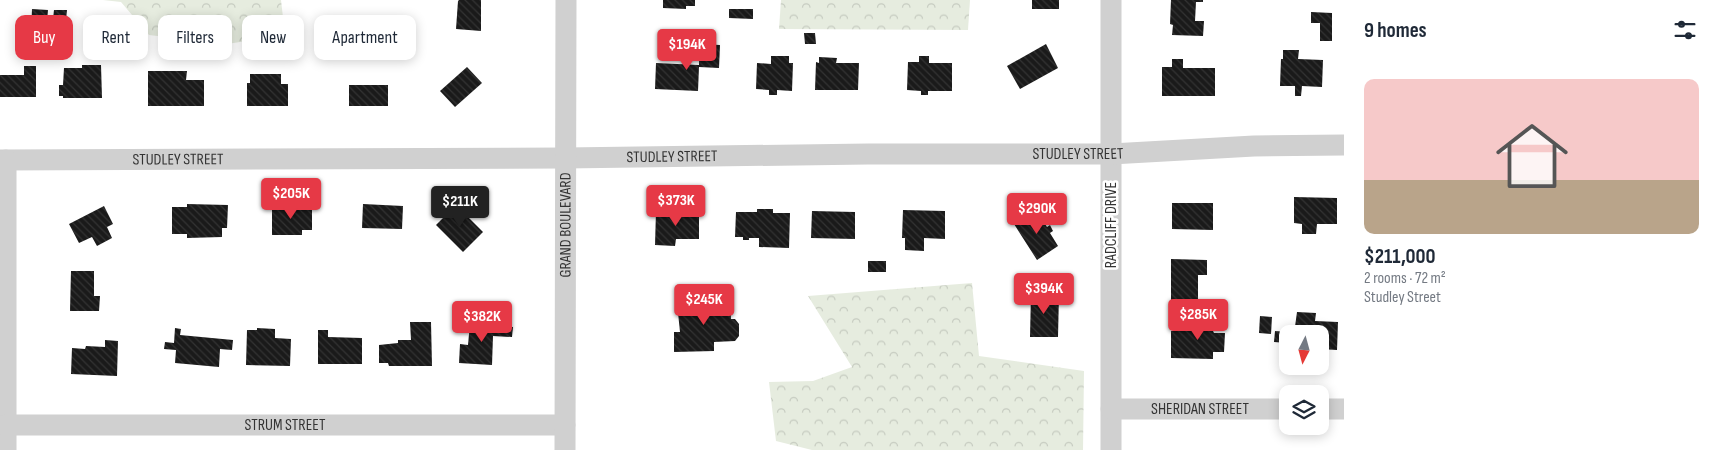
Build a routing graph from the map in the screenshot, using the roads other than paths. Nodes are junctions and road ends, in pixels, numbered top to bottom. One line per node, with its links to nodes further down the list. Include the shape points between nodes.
1 (566, 0): 5 (street, GRAND BOULEVARD)
2 (1111, 0): 4 (street, RADCLIFF DRIVE)
3 (1344, 146): 4 (street, STUDLEY STREET, via 1254,146)
4 (1111, 154): 5 (street, STUDLEY STREET); 7 (street, RADCLIFF DRIVE)
5 (565, 158): 6 (street, STUDLEY STREET); 12 (street, GRAND BOULEVARD)
6 (3, 160): 11 (street)
7 (1111, 409): 8 (street, SHERIDAN STREET); 15 (street, RADCLIFF DRIVE)
8 (1279, 409)
9 (1329, 409): 10 (street)
10 (1344, 409)
11 (6, 425): 12 (street, STRUM STREET); 13 (street)
12 (565, 426): 14 (street, GRAND BOULEVARD)
13 (6, 450)
14 (565, 450)
15 (1111, 450)

